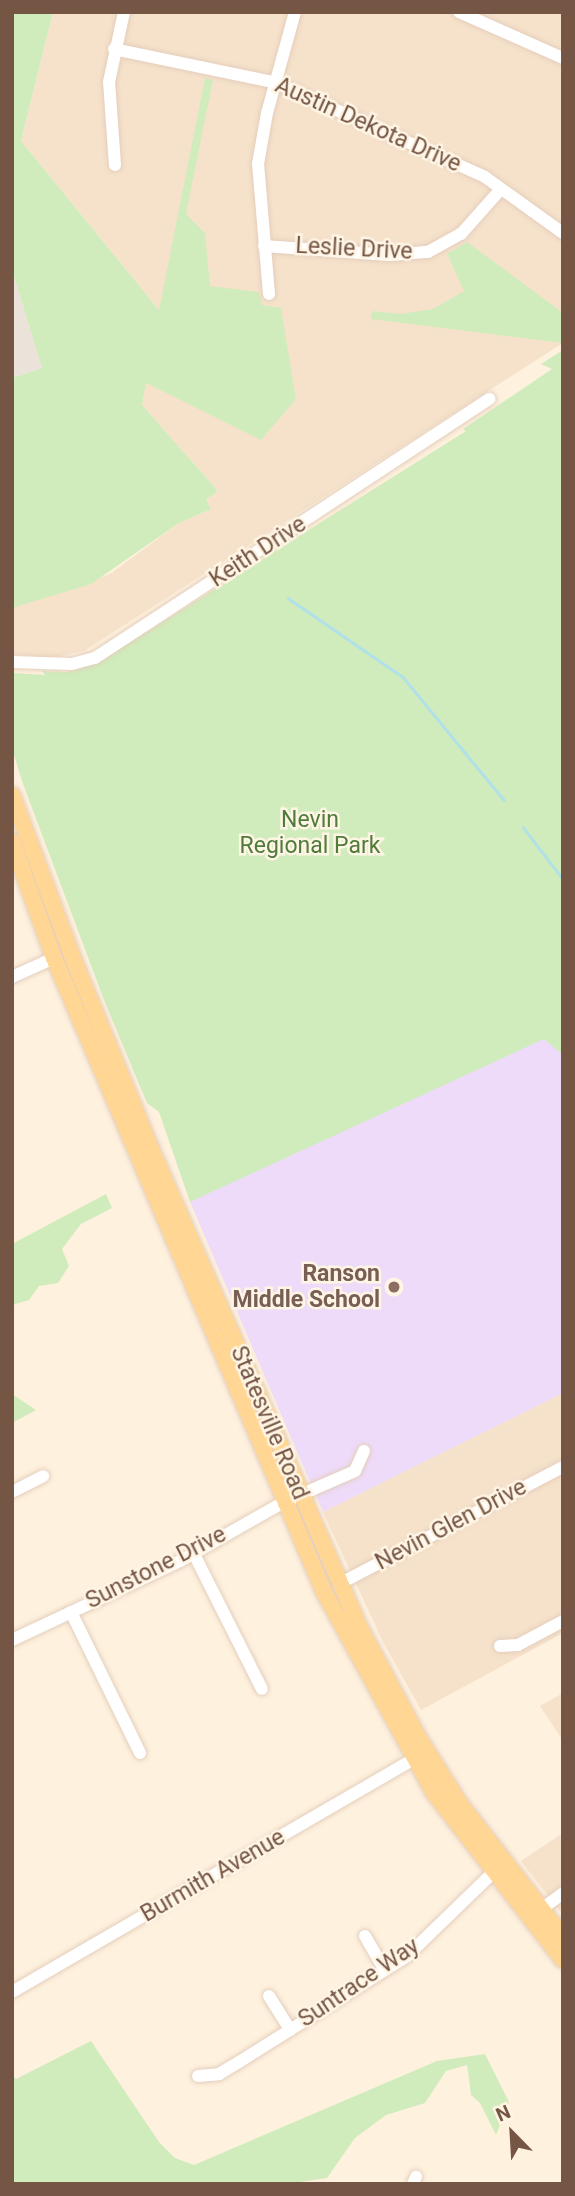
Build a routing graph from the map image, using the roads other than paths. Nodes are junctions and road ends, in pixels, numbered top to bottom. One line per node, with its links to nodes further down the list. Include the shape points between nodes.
1 (124, 12): 5 (street)
2 (295, 12): 7 (street)
3 (459, 12): 4 (street)
4 (474, 15): 6 (street)
5 (114, 49): 7 (street, Austin Dekota Drive); 8 (street, via 109,82)
6 (563, 58)
7 (274, 82): 9 (street, Austin Dekota Drive); 11 (street, via 258,164)
8 (115, 164)
9 (501, 189): 10 (street, Austin Dekota Drive); 11 (street, Leslie Drive, via 461,234 428,252 390,255)
10 (563, 233)
11 (264, 246): 12 (street)
12 (269, 294)
13 (489, 399): 14 (street, Keith Drive, via 95,658 72,664)
14 (12, 662)
15 (12, 795): 23 (main road, Statesville Road, via 74,961)
16 (12, 842): 17 (main road, Statesville Road)
17 (54, 958): 18 (street); 24 (main road, Statesville Road)
18 (12, 977)
19 (364, 1451): 23 (street, Sunstone Drive, via 355,1471)
20 (563, 1467): 26 (street, Nevin Glen Drive)
21 (43, 1476): 22 (street)
22 (12, 1492)
23 (300, 1495): 24 (street, Sunstone Drive); 26 (main road, Statesville Road)
24 (284, 1502): 25 (street, Sunstone Drive); 33 (main road, Statesville Road, via 324,1592)
25 (194, 1554): 27 (street, Sunstone Drive); 31 (street)
26 (340, 1584): 34 (main road, Statesville Road, via 418,1737)
27 (71, 1612): 29 (street, Sunstone Drive); 32 (street)
28 (563, 1621): 30 (street, via 518,1645)
29 (13, 1639)
30 (500, 1646)
31 (262, 1689)
32 (140, 1753)
33 (412, 1760): 34 (main road, Statesville Road); 41 (street, Burmith Avenue)
34 (498, 1868): 36 (main road, Statesville Road); 39 (main road, Statesville Road); 40 (street, Suntrace Way, via 415,1950)
35 (563, 1893): 36 (street)
36 (540, 1910): 38 (main road, Statesville Road)
37 (365, 1936): 40 (street)
38 (563, 1937)
39 (563, 1961)
40 (385, 1970): 43 (street, Suntrace Way)
41 (12, 1992)
42 (269, 1996): 43 (street)
43 (290, 2030): 44 (street, Suntrace Way, via 219,2074)
44 (198, 2076)

